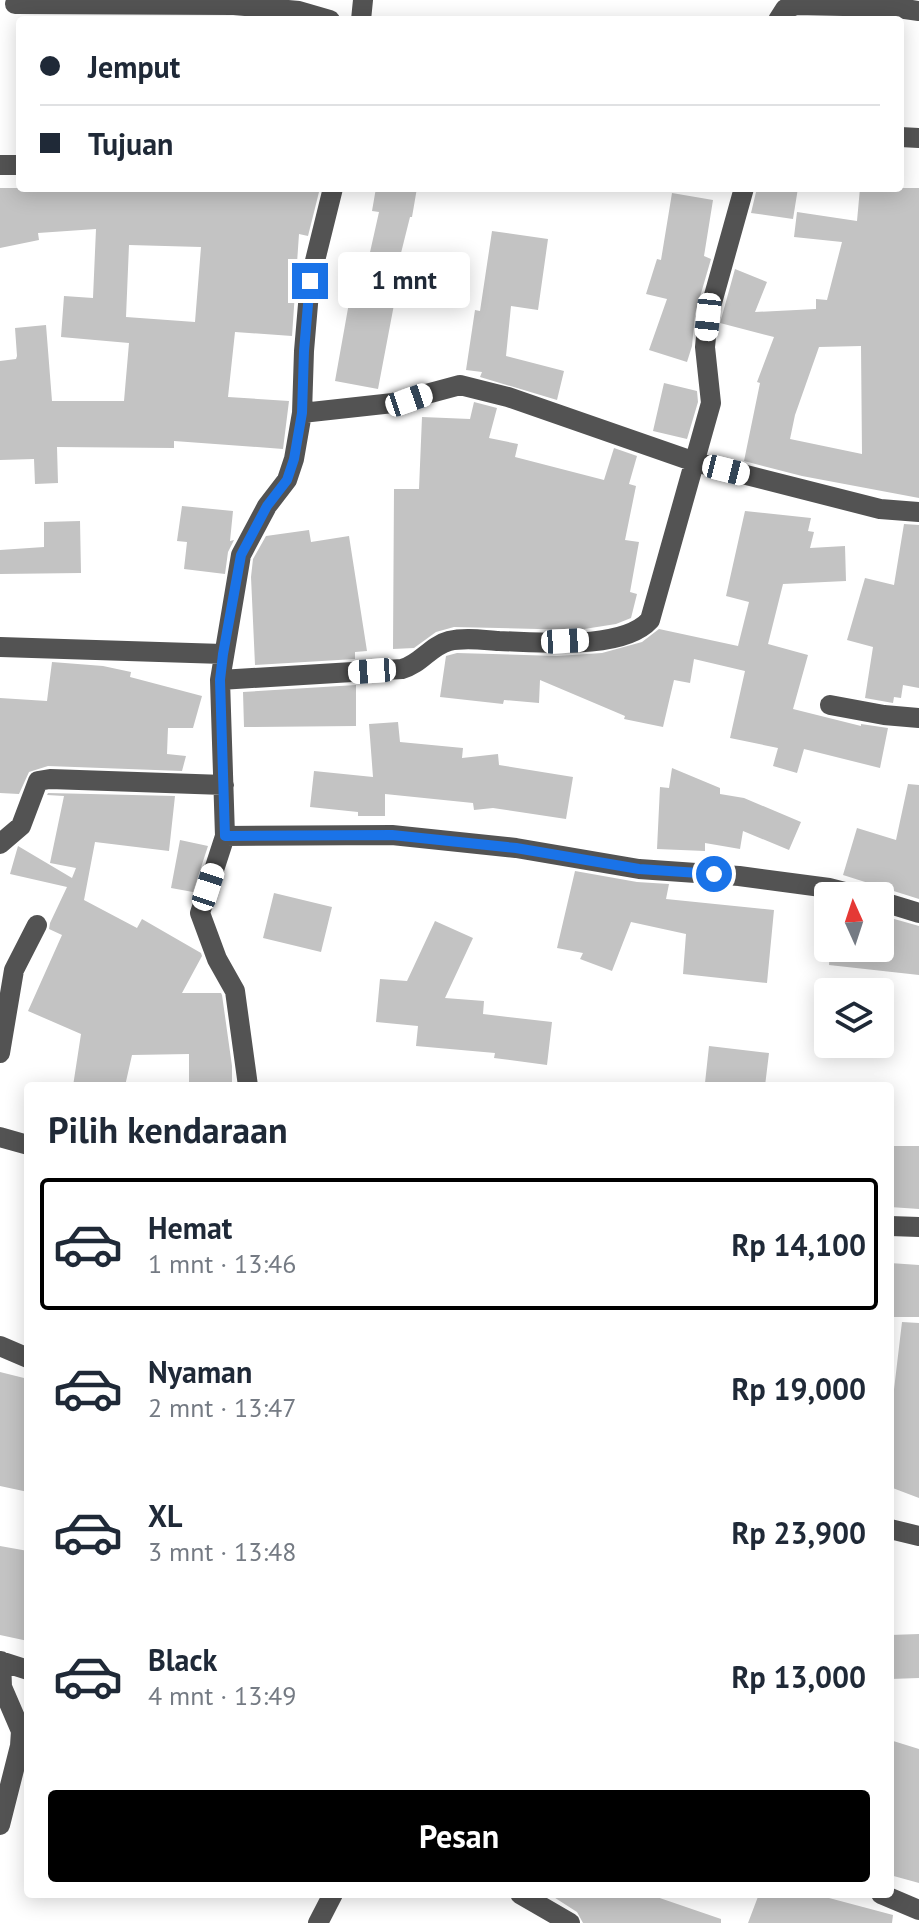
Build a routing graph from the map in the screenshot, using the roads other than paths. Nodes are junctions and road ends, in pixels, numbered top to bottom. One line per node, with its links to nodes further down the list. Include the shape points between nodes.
1 (15, 4): 2 (street)
2 (61, 9): 4 (street, via 234,5)
3 (919, 11): 5 (street, via 796,5)
4 (316, 16)
5 (781, 16)
6 (332, 192): 8 (street, via 310,281)
7 (743, 192): 9 (street, via 708,317 705,347 711,403)
8 (302, 413): 9 (street, via 393,403 460,385); 12 (street, via 287,480 241,555)
9 (695, 462): 10 (street, via 880,509); 13 (street, via 650,620 633,634 541,642 450,641 402,669)
10 (919, 512)
11 (0, 647): 12 (street)
12 (223, 654): 13 (street)
13 (220, 680): 16 (street)
14 (830, 705): 15 (street)
15 (919, 718)
16 (224, 785): 17 (street); 18 (street, via 38,781 21,826)
17 (225, 836): 19 (street, via 392,835 516,848 639,869); 24 (street, via 200,913 235,991)
18 (0, 844)
19 (814, 886)
20 (894, 905): 21 (street)
21 (919, 913)
22 (37, 925): 23 (street, via 14,970)
23 (0, 1053)
24 (247, 1082)
25 (0, 1137): 26 (street)
26 (24, 1144)
27 (894, 1226): 28 (street)
28 (919, 1227)
29 (0, 1346): 30 (street)
30 (24, 1356)
31 (894, 1530): 32 (street)
32 (919, 1536)
33 (1, 1661): 34 (street); 35 (street, via 2,1687 21,1731)
34 (24, 1669)
35 (0, 1825)
36 (331, 1898): 40 (street)
37 (527, 1898): 41 (street)
38 (890, 1898): 39 (street)
39 (919, 1911): 42 (street)
40 (318, 1923)
41 (570, 1923)
42 (917, 1923)

